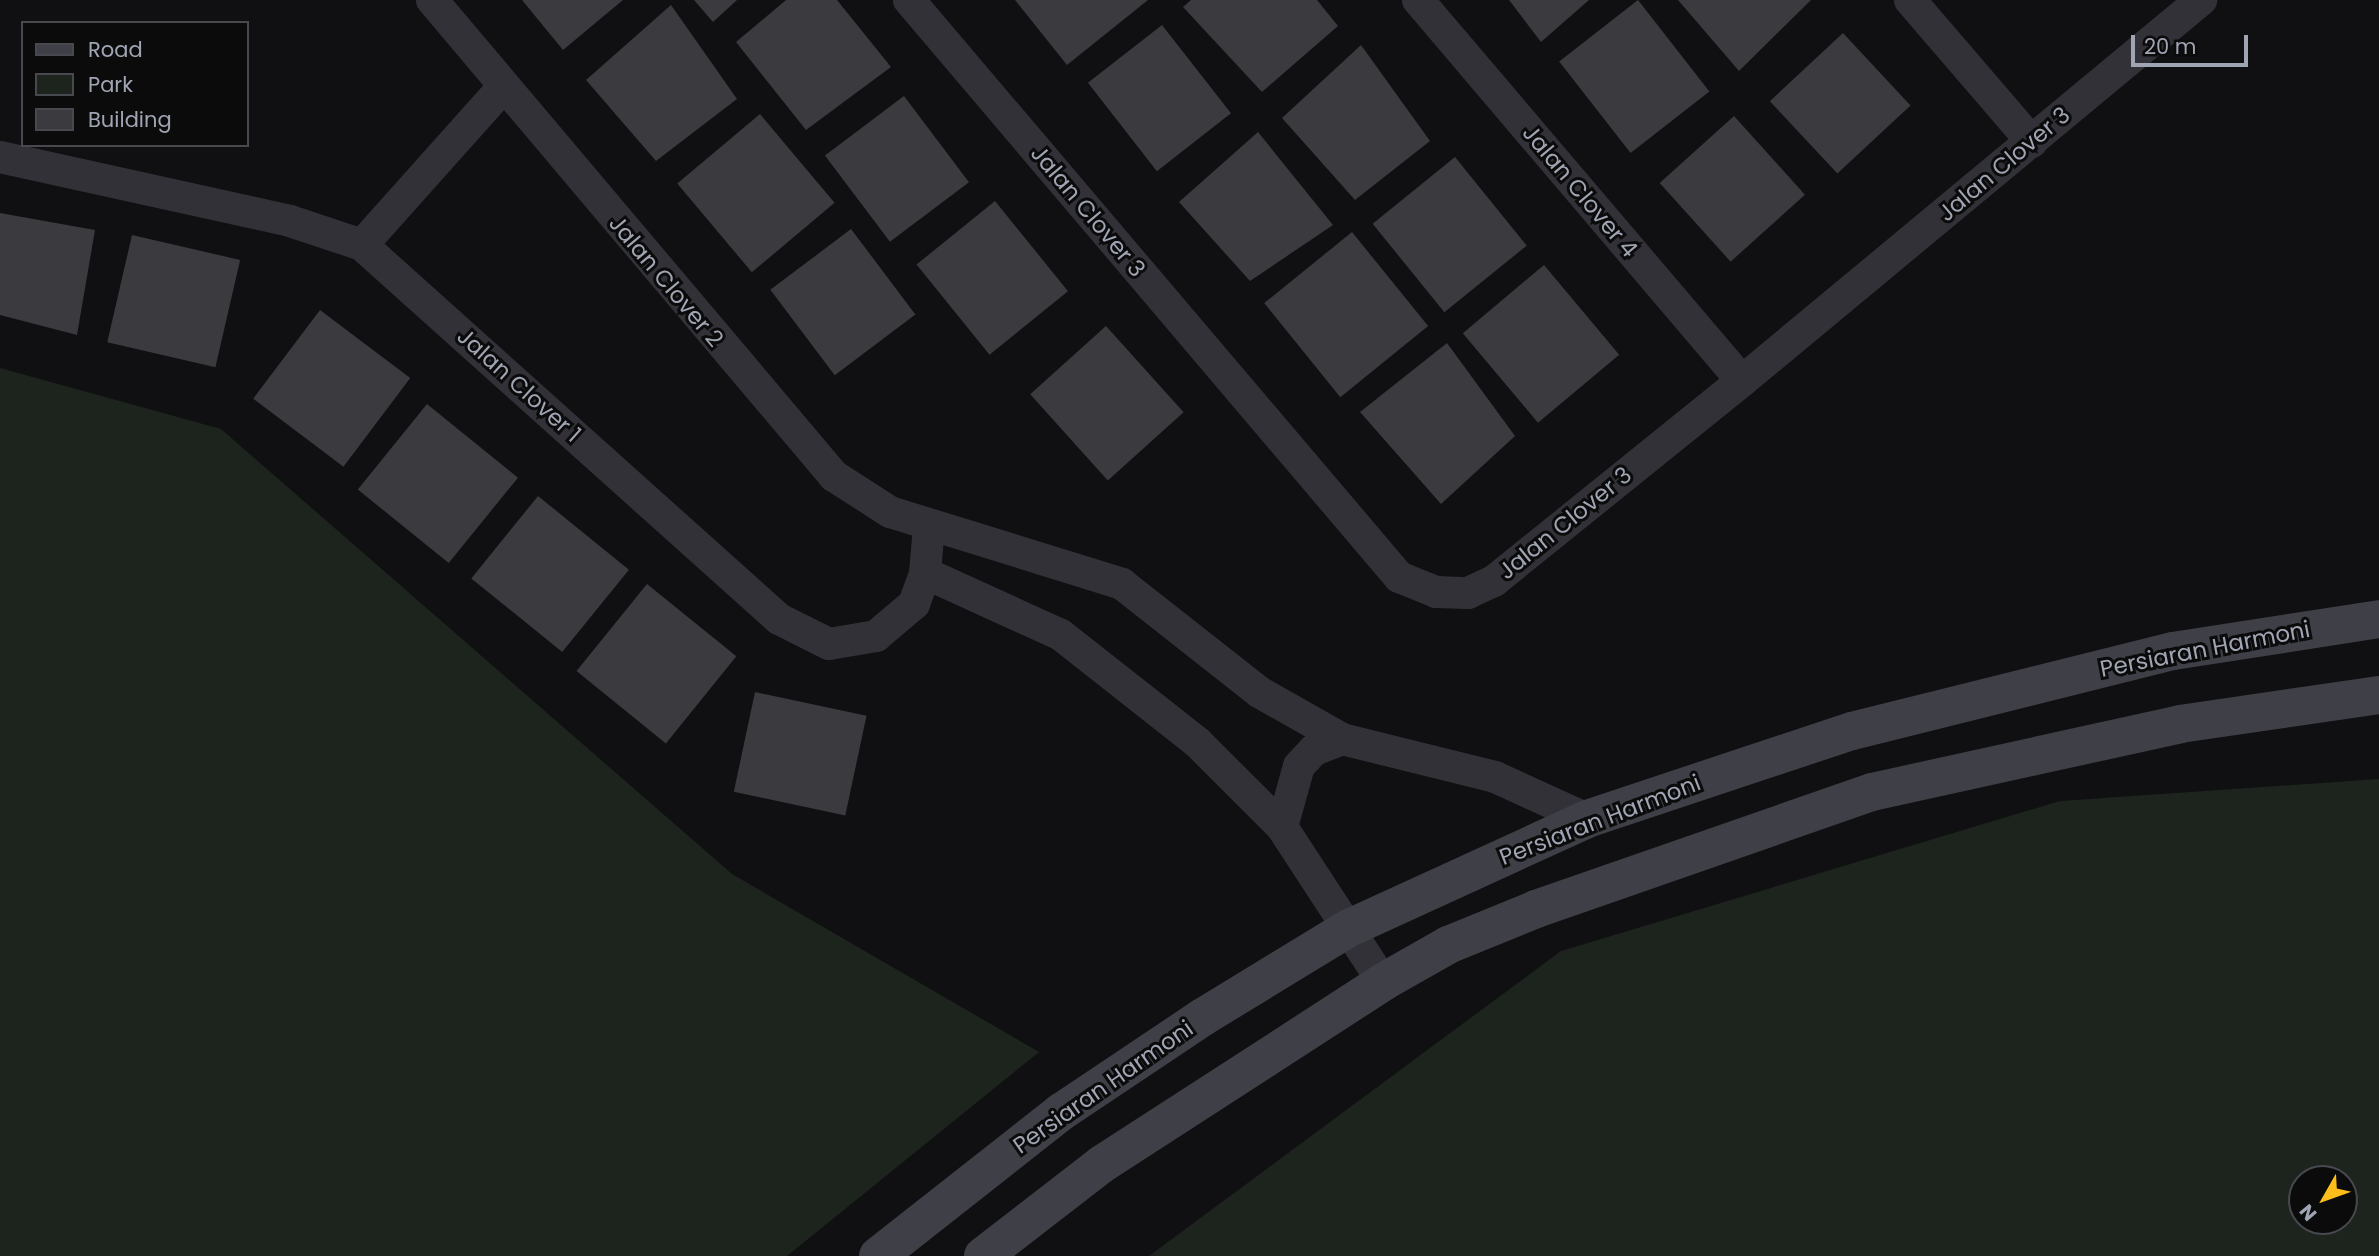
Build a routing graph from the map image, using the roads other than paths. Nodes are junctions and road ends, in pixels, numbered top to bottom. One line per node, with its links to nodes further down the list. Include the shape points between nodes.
1 (432, 0): 6 (street, Jalan Clover 2)
2 (909, 0): 10 (street, Jalan Clover 3, via 1399,577 1436,592 1468,593 1494,581)
3 (1418, 0): 10 (street, Jalan Clover 4)
4 (1910, 0): 7 (street)
5 (2201, 0): 7 (street, Jalan Clover 3)
6 (504, 86): 9 (street); 11 (street, Jalan Clover 2, via 834,477 890,512)
7 (2032, 142): 10 (street, Jalan Clover 3)
8 (0, 157): 9 (street, Jalan Clover 1, via 290,220)
9 (362, 245): 12 (street, Jalan Clover 1, via 779,619 829,645 876,636 914,604)
10 (1742, 381)
11 (929, 526): 12 (street, Jalan Clover 1); 15 (street, Jalan Clover 2, via 1122,584 1259,692)
12 (925, 573): 17 (street, via 1097,658 1198,743)
13 (2379, 619): 16 (street, Persiaran Harmoni, via 2172,650 1852,731)
14 (2379, 695): 19 (street, via 2180,724 1872,792 1536,909 1448,945)
15 (1342, 739): 16 (street, Jalan Clover 2, via 1495,777); 17 (street, via 1314,750 1298,766)
16 (1587, 820): 18 (street, Persiaran Harmoni)
17 (1282, 827): 18 (street)
18 (1347, 929): 19 (street); 20 (street, Persiaran Harmoni, via 1061,1112)
19 (1383, 982): 21 (street, via 1102,1164)
20 (878, 1256)
21 (983, 1256)

